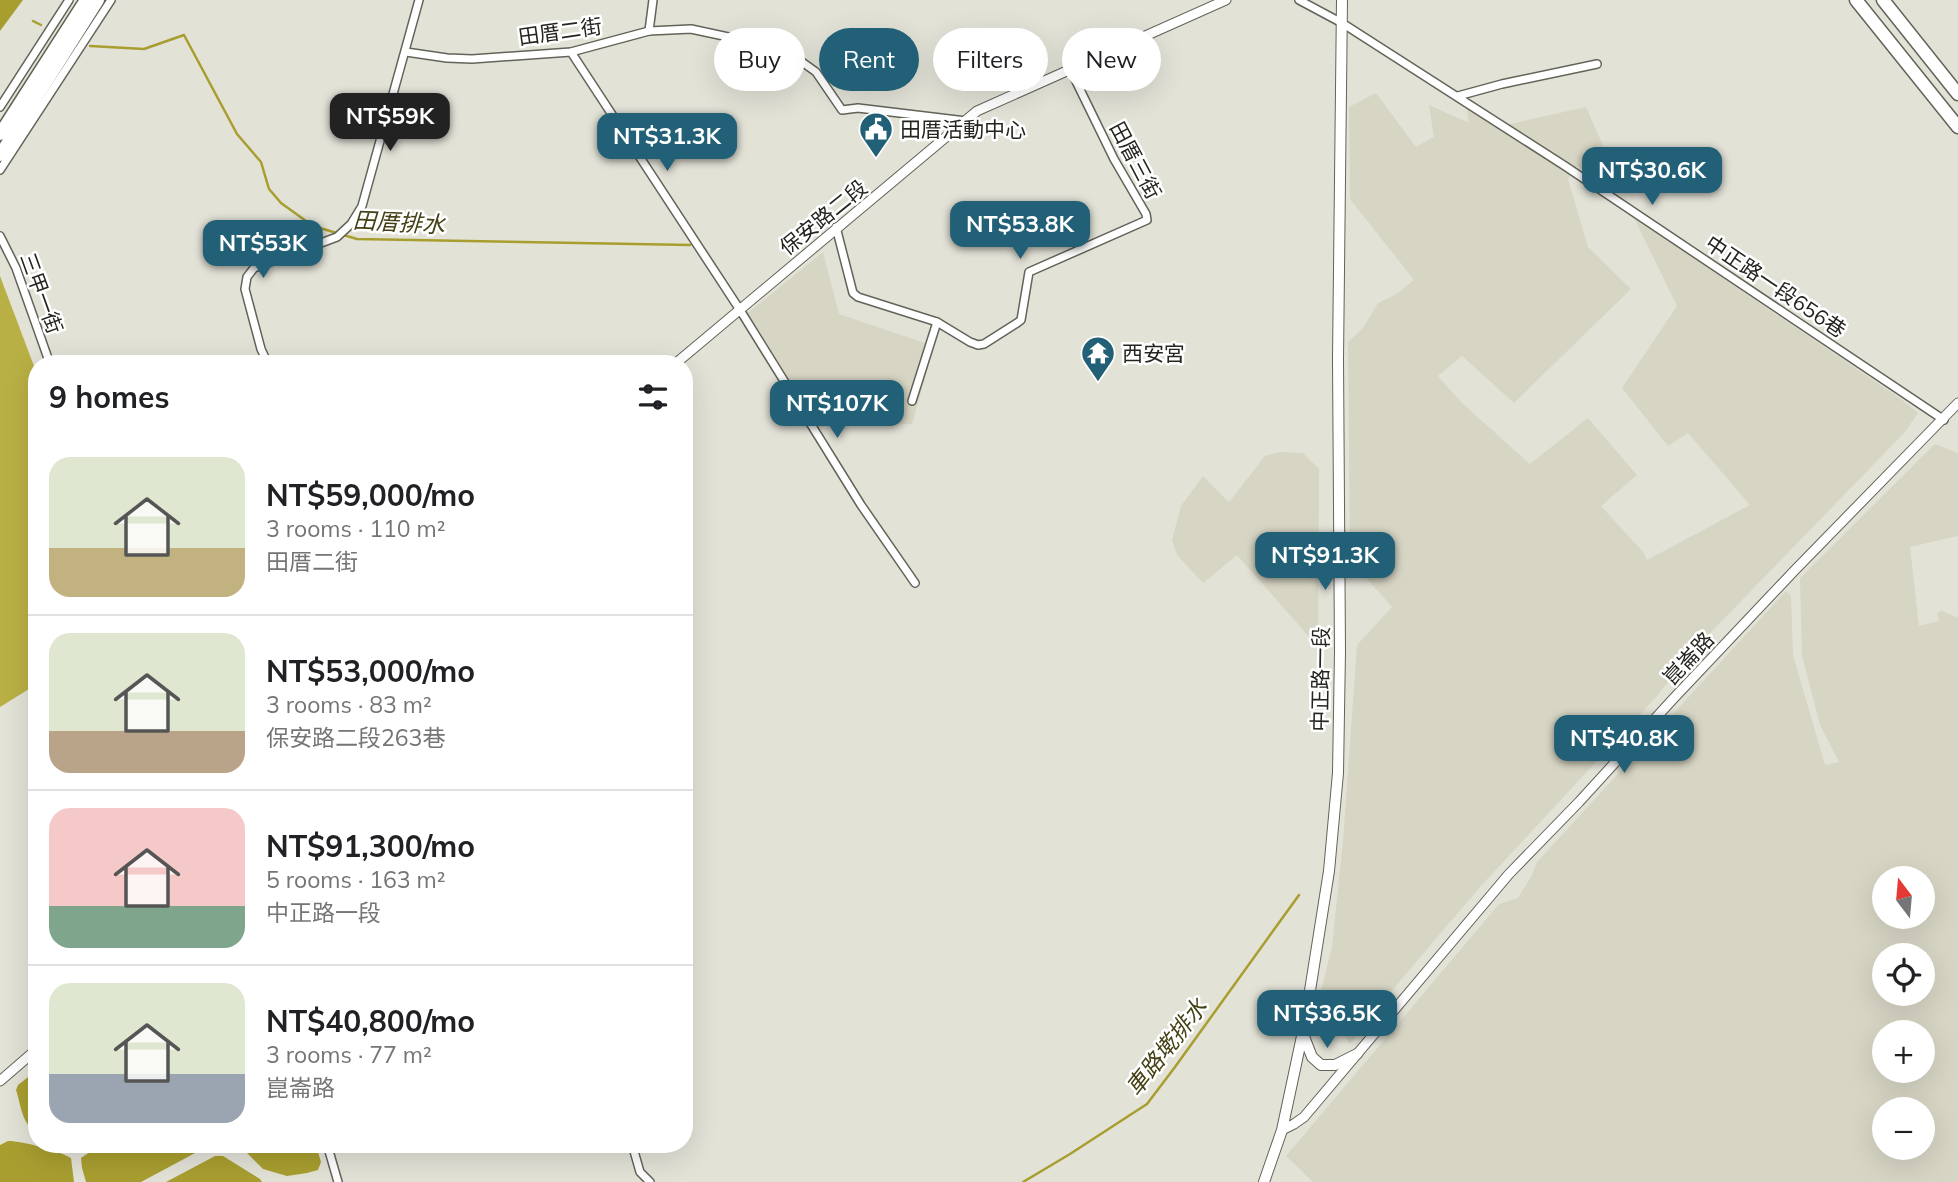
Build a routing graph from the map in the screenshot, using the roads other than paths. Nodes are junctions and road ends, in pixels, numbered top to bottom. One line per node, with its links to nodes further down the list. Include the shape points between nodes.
1 (69, 0): 22 (street)
2 (86, 0): 25 (highway)
3 (98, 0): 26 (highway)
4 (111, 0): 27 (street)
5 (419, 0): 15 (street)
6 (653, 0): 14 (street)
7 (1226, 0): 13 (street, 保安路二段)
8 (1299, 0): 12 (street, 中正路一段656巷)
9 (1342, 0): 12 (main road, 中正路一段)
10 (1856, 0): 24 (highway)
11 (1883, 0): 20 (highway)
12 (1342, 23): 21 (street, 中正路一段656巷); 39 (main road, 中正路一段, via 1338,773 1329,871)
13 (1161, 29)
14 (649, 31): 16 (street, 田厝二街); 23 (street, 田厝二街, via 691,29 784,49 816,72 842,110)
15 (406, 52): 16 (street, 田厝二街, via 472,59); 33 (street, via 362,206 351,224 339,235 254,268 247,277 245,289)
16 (571, 52): 30 (street)
17 (1597, 64): 21 (street)
18 (1062, 73): 23 (street, 保安路二段, via 977,111)
19 (1081, 91): 31 (street, 田厝三街, via 1147,220 1029,272 1021,320 984,344 970,342)
20 (1958, 94)
21 (1458, 96): 37 (street, 中正路一段656巷)
22 (0, 107)
23 (965, 121): 28 (street, 保安路二段)
24 (1958, 127)
25 (0, 134)
26 (0, 155)
27 (0, 170)
28 (836, 228): 30 (street, 保安路二段); 31 (street, 田厝三街, via 853,293)
29 (0, 236): 32 (street, 三甲一街)
30 (740, 310): 34 (street, 保安路二段); 38 (street)
31 (937, 322): 35 (street)
32 (47, 355)
33 (264, 355)
34 (686, 355)
35 (912, 401)
36 (1958, 403): 37 (street, 崑崙路)
37 (1944, 420): 40 (street, 崑崙路, via 1794,571 1509,874)
38 (915, 583)
39 (1303, 1034): 40 (main road, via 1312,1057 1321,1065 1335,1065); 43 (main road, 中正路一段)
40 (1357, 1054): 43 (street, 崑崙路, via 1304,1117)
41 (28, 1057): 42 (street)
42 (0, 1082)
43 (1282, 1130): 48 (main road, 中正路一段)
44 (330, 1153): 46 (street)
45 (635, 1153): 47 (street, via 640,1172)
46 (338, 1182)
47 (650, 1182)
48 (1264, 1182)

